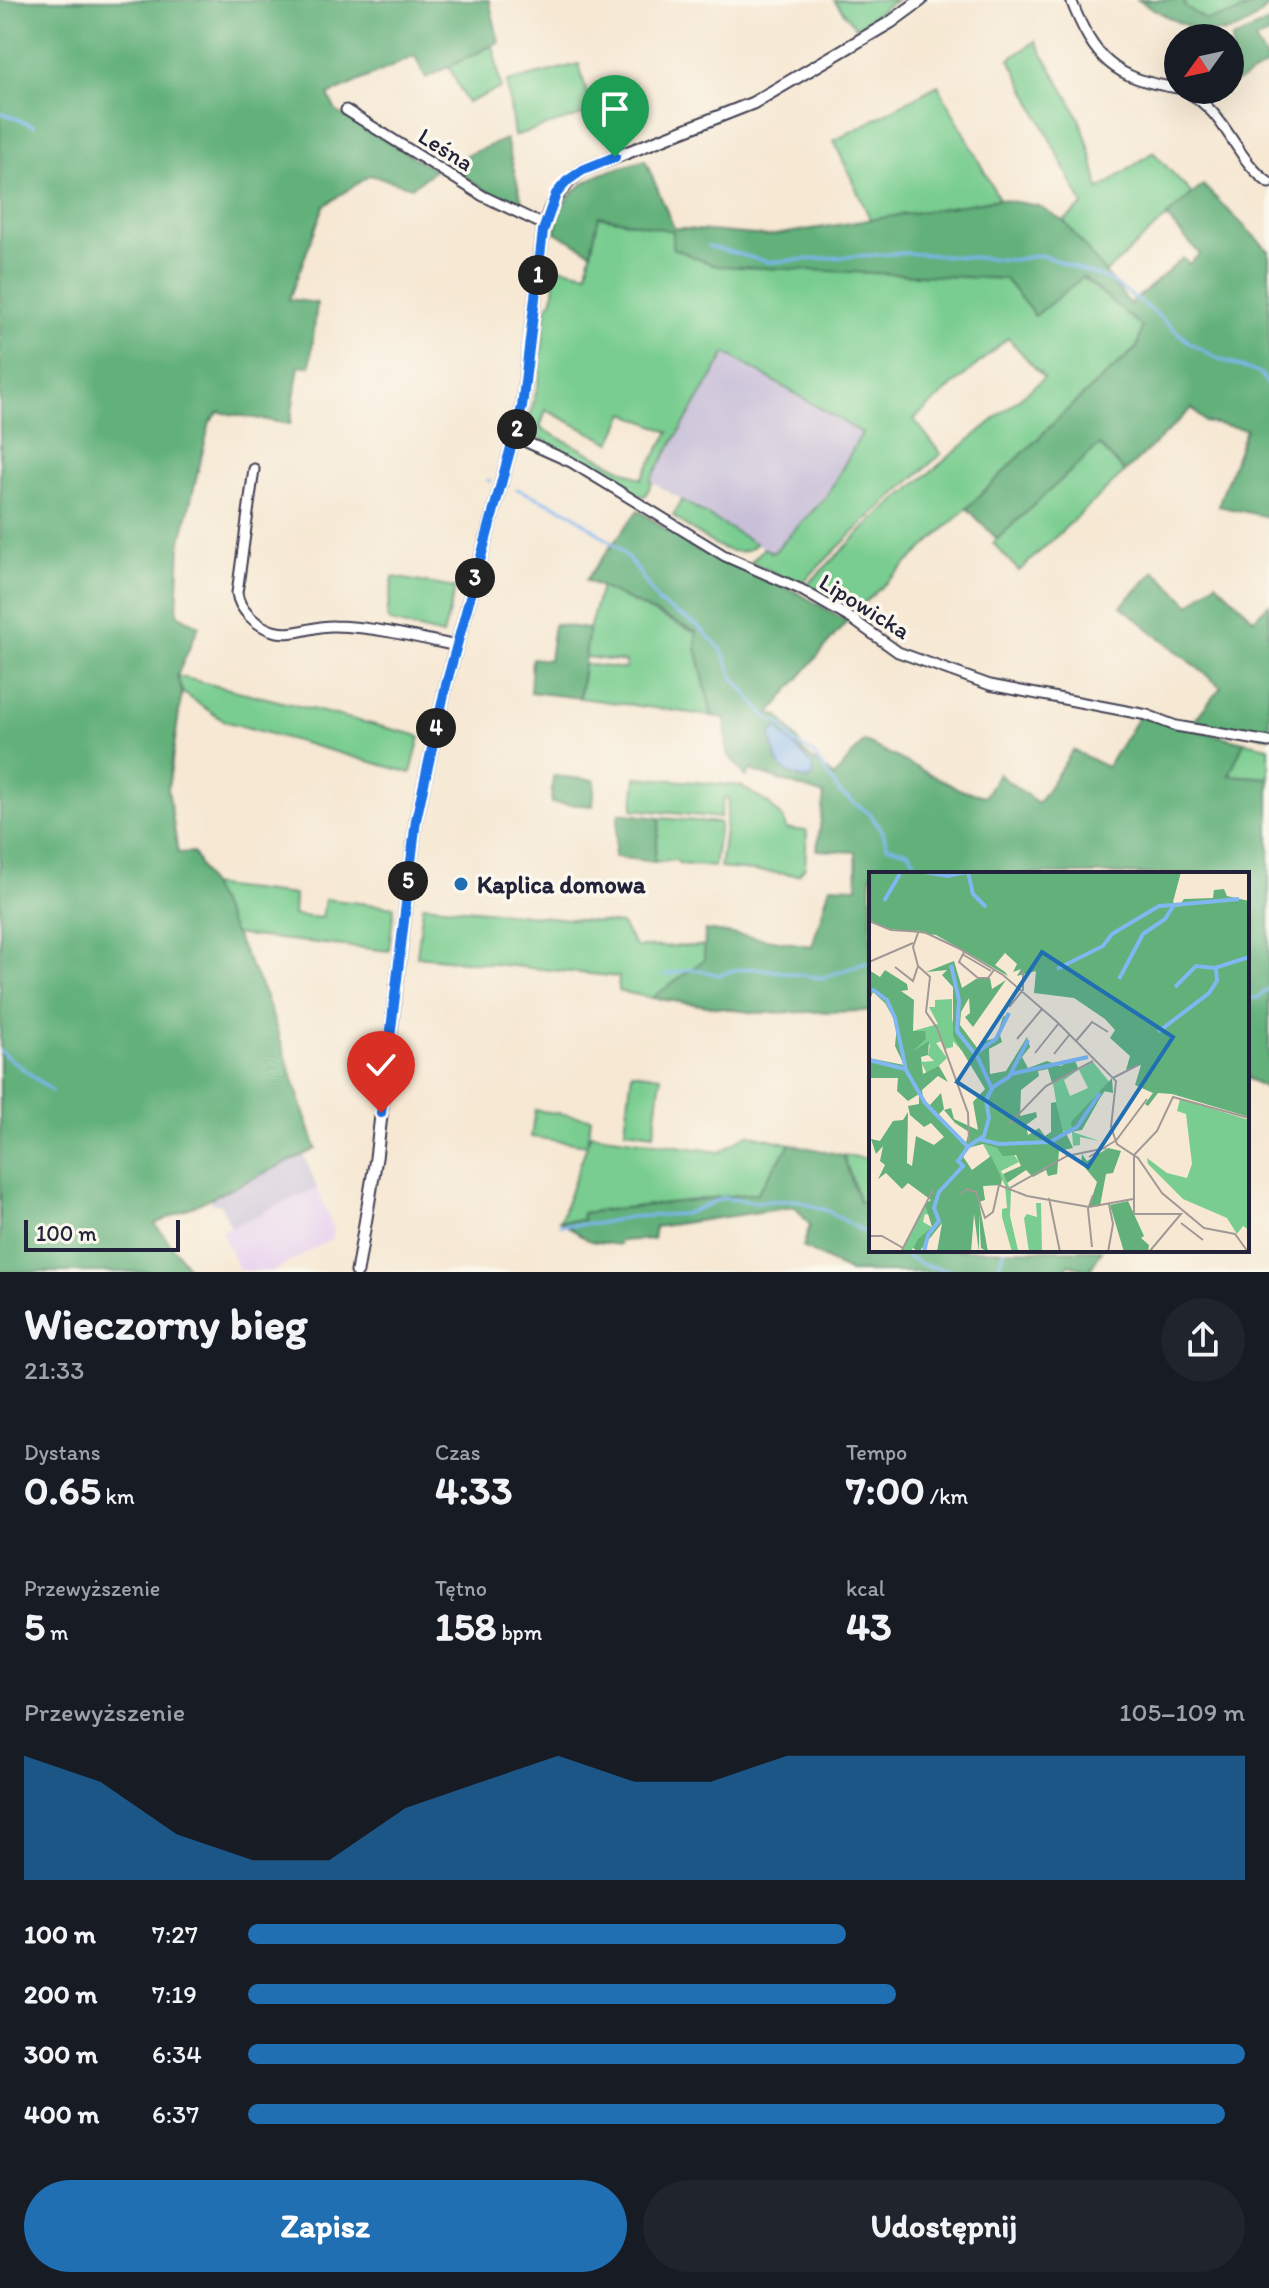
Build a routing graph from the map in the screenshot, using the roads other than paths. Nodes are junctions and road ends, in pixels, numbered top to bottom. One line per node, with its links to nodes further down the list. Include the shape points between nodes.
1 (921, 0): 7 (street, via 753,103 583,170 556,194)
2 (1071, 0): 3 (street, via 1090,42 1108,61 1142,83)
3 (1164, 86)
4 (1204, 104): 6 (street)
5 (346, 110): 7 (street, Leśna, via 483,196)
6 (1269, 183)
7 (544, 225): 8 (street)
8 (515, 437): 10 (street); 11 (street, Lipowicka, via 571,462 725,556 800,589 898,652 990,685)
9 (254, 469): 10 (street, via 237,593 252,617 278,633 320,626 376,629)
10 (456, 646): 12 (street, via 416,820 376,1158)
11 (1269, 742)
12 (357, 1272)

